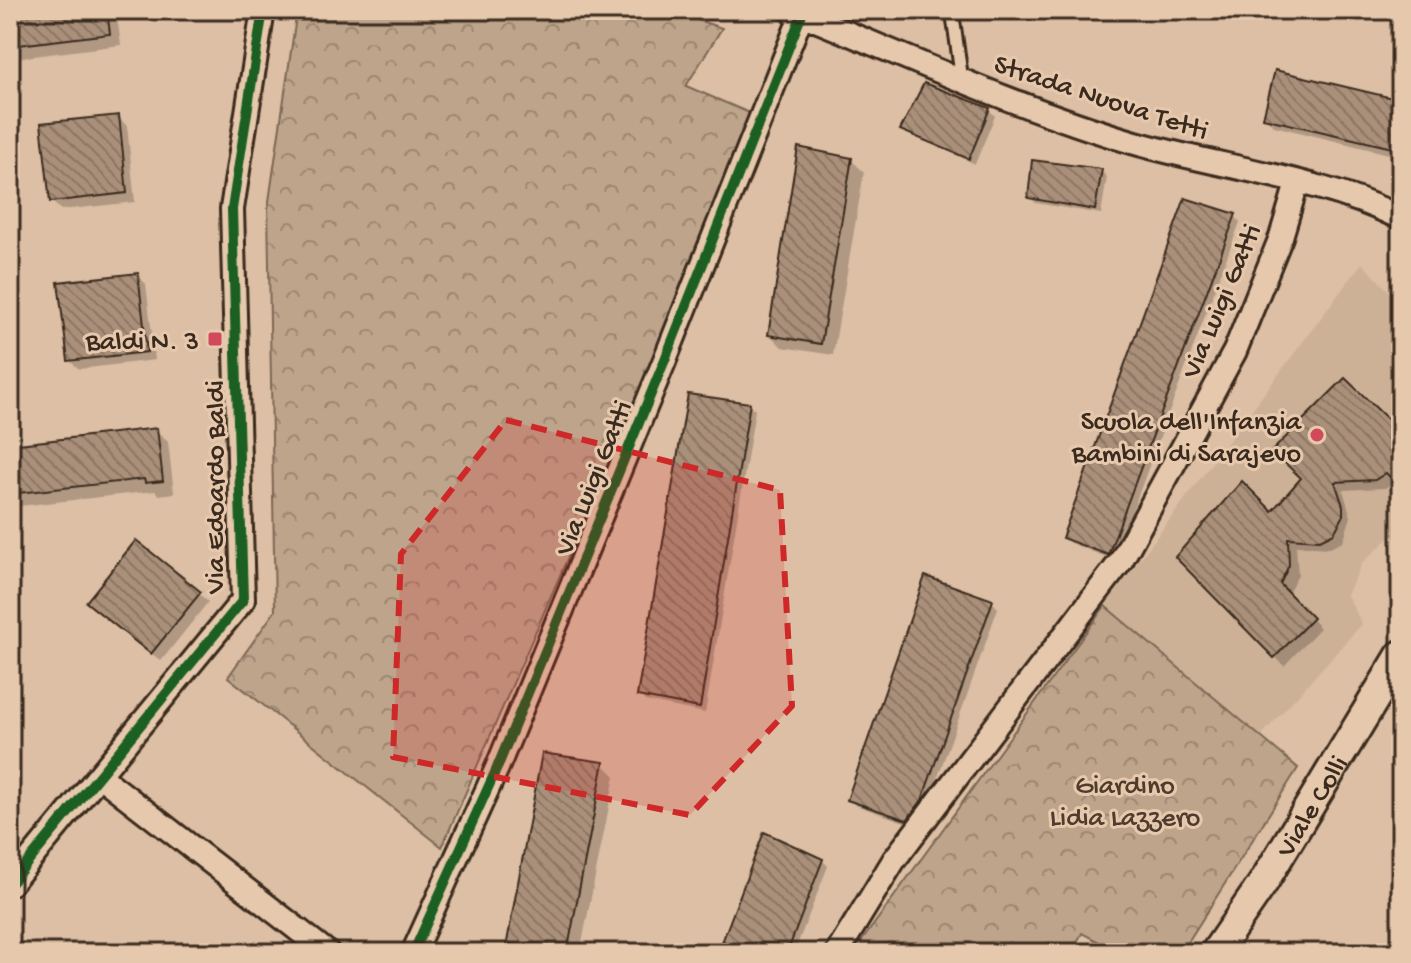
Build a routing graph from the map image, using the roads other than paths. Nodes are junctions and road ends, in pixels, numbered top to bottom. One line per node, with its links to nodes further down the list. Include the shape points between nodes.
1 (263, 10): 8 (street, Via Edoardo Baldi, via 232,209 243,600)
2 (952, 10): 4 (lane)
3 (796, 12): 4 (street, Strada Nuova Tetti); 11 (street, Via Luigi Gatti, via 664,362 497,768)
4 (962, 80): 5 (street, Strada Nuova Tetti, via 1130,141)
5 (1297, 183): 6 (street, Strada Nuova Tetti); 12 (street, Via Luigi Gatti, via 1235,351 1121,561 894,860)
6 (1401, 218)
7 (1401, 655): 13 (street, Viale Colli)
8 (101, 777): 9 (street, Via Edoardo Baldi); 10 (street)
9 (10, 884)
10 (328, 953)
11 (413, 953)
12 (837, 953)
13 (1215, 953)

